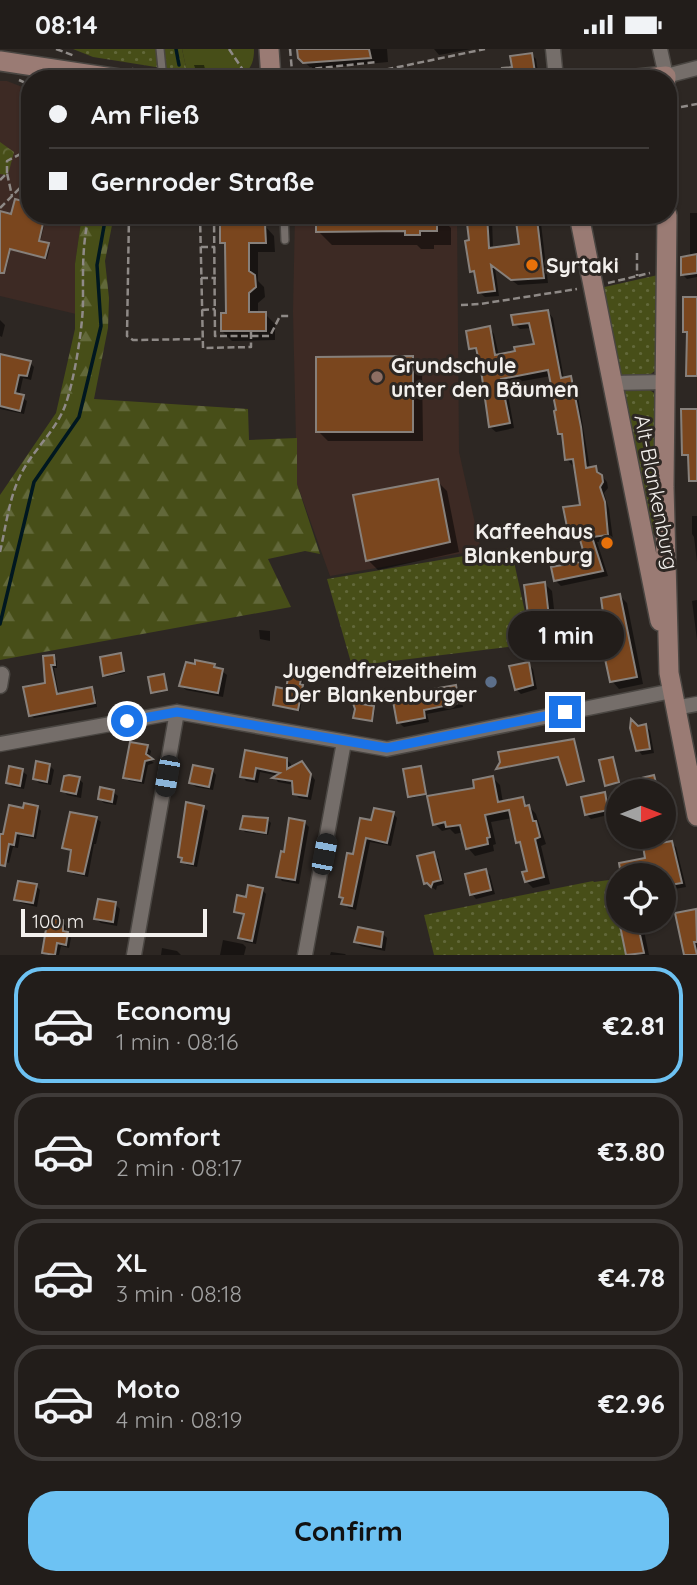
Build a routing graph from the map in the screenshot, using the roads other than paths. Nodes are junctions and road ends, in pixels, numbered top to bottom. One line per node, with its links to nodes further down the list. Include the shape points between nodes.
1 (160, 49): 8 (lane)
2 (269, 49): 9 (main road)
3 (553, 49): 10 (street)
4 (660, 49): 11 (street)
5 (0, 61): 7 (main road)
6 (697, 68): 12 (street)
7 (60, 70)
8 (162, 70)
9 (270, 70)
10 (555, 70)
11 (664, 70)
12 (677, 74)
13 (284, 224): 16 (lane)
14 (581, 224): 18 (main road, Alt-Blankenburg)
15 (667, 224): 17 (main road, Alt-Blankenburg)
16 (285, 240)
17 (665, 382): 18 (street, Alt-Blankenburg); 19 (main road, Alt-Blankenburg)
18 (612, 383): 19 (main road, Alt-Blankenburg)
19 (669, 649): 20 (main road, Alt-Blankenburg)
20 (673, 699): 21 (street); 23 (street, via 387,748); 25 (main road, Alt-Blankenburg)
21 (697, 703)
22 (177, 712): 23 (street); 24 (street); 26 (street)
23 (344, 742): 27 (street)
24 (0, 744)
25 (697, 816)
26 (134, 955)
27 (305, 955)

